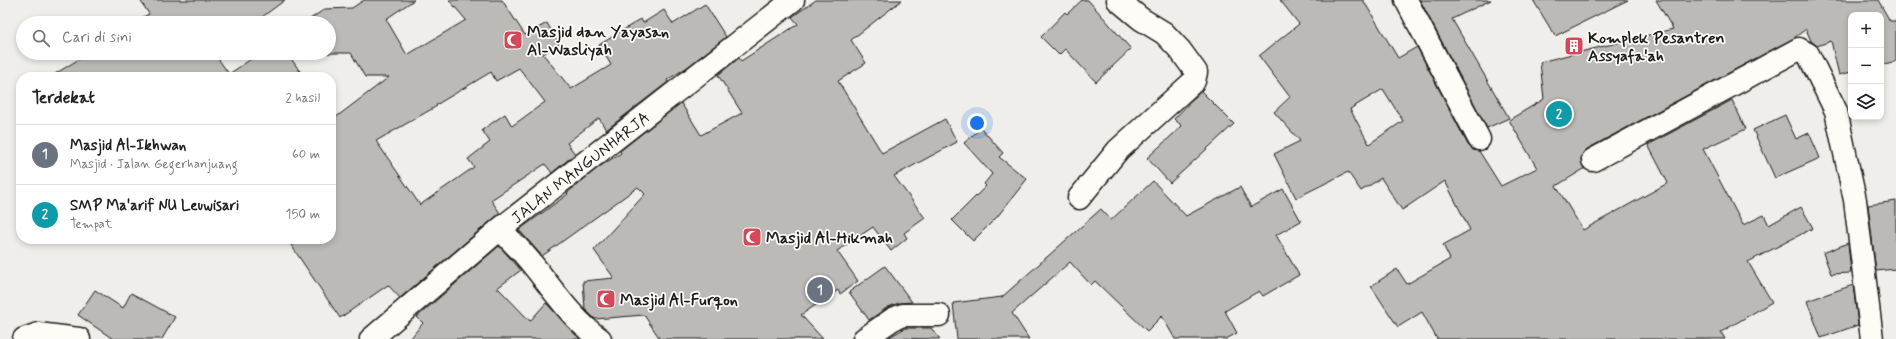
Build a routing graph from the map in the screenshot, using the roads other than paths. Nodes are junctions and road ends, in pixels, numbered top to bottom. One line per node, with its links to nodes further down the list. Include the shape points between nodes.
1 (793, 0): 7 (street, JALAN MANGUNHARJA)
2 (1118, 0): 6 (street, via 1141,19 1164,33 1185,55 1196,72 1194,81 1118,150)
3 (1406, 0): 4 (street)
4 (1479, 139)
5 (1593, 160): 14 (street, via 1799,49 1808,54 1836,111 1855,200)
6 (1079, 198)
7 (500, 229): 11 (street, JALAN MANGUNHARJA); 12 (street, via 583,325)
8 (939, 315): 13 (street, via 903,315)
9 (24, 339): 10 (street, via 38,334)
10 (79, 339)
11 (371, 339)
12 (600, 339)
13 (864, 339)
14 (1872, 339)

